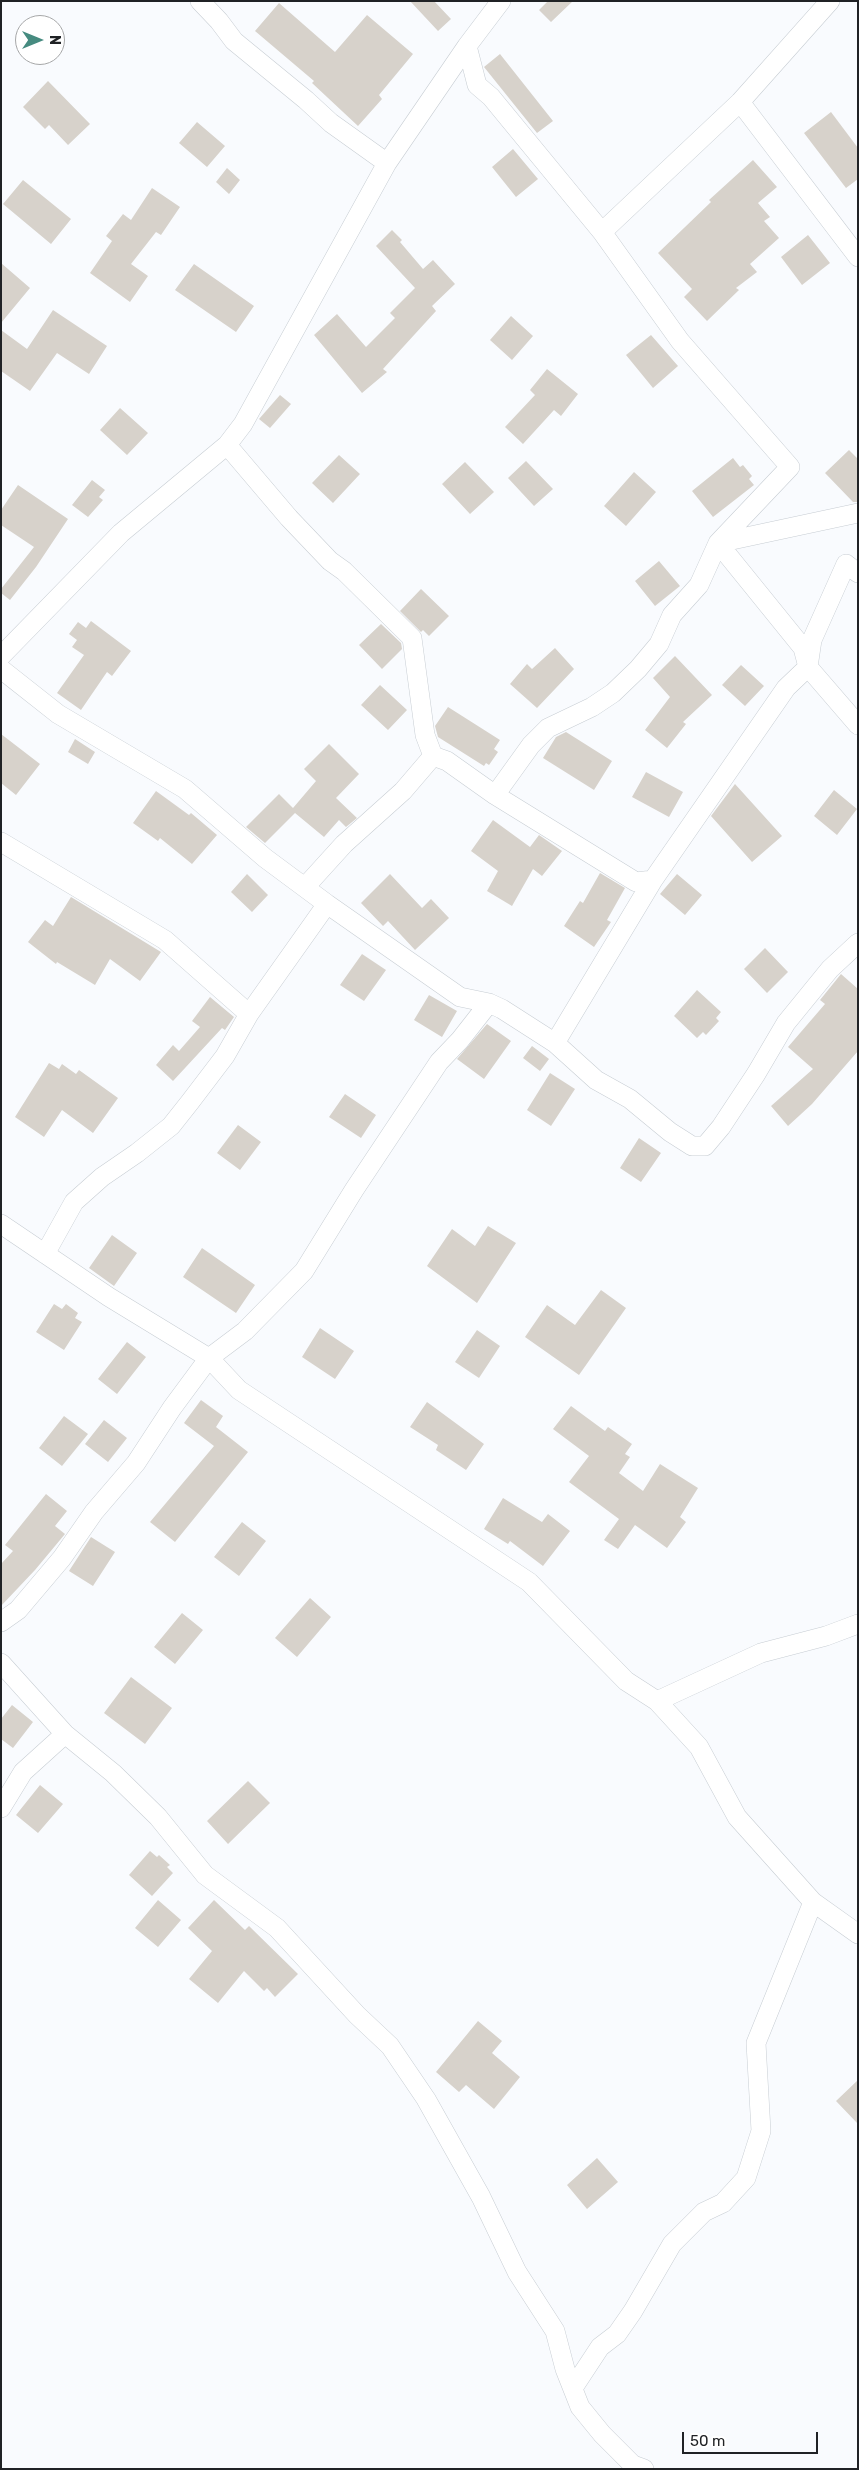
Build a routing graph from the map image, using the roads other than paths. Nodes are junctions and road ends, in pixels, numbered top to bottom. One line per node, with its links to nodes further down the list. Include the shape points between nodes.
1 (200, 1): 6 (street, via 234,41 331,123)
2 (501, 1): 4 (street)
3 (830, 1): 5 (street)
4 (467, 46): 6 (street); 7 (street, via 478,85)
5 (740, 102): 7 (street); 8 (street)
6 (387, 163): 9 (street, via 243,424)
7 (602, 232): 11 (street, via 680,341 790,468)
8 (858, 257)
9 (227, 445): 13 (street, via 121,533); 17 (street, via 330,562 344,571 412,638 425,735)
10 (858, 514): 11 (street)
11 (718, 543): 14 (street, via 803,648); 18 (street, via 699,585 672,615 659,644 638,669 613,693 592,707 548,728 531,745)
12 (858, 573): 14 (street, via 846,564 812,640)
13 (1, 656)
14 (808, 668): 16 (street); 20 (street, via 786,688)
15 (1, 669): 21 (street, via 58,714 185,790 264,858)
16 (858, 725)
17 (433, 756): 18 (street, via 447,761); 21 (street, via 403,791 344,844)
18 (495, 795): 20 (street, via 636,882)
19 (1, 842): 25 (street, via 165,940)
20 (653, 880): 26 (street)
21 (305, 887): 22 (street)
22 (327, 904): 24 (street, via 460,997); 25 (street)
23 (858, 943): 26 (street, via 830,969 786,1023 726,1120 705,1146 692,1146 670,1132 630,1099 596,1080)
24 (489, 1003): 26 (street); 29 (street, via 438,1062 304,1271 245,1331)
25 (248, 1014): 28 (street, via 225,1056 171,1126 74,1202)
26 (554, 1043)
27 (1, 1224): 28 (street)
28 (45, 1254): 29 (street)
29 (209, 1358): 30 (street, via 136,1464 94,1512 62,1558 18,1610); 33 (street, via 239,1390 530,1582 626,1681)
30 (1, 1622)
31 (858, 1624): 33 (street, via 761,1653)
32 (1, 1662): 34 (street)
33 (657, 1701): 36 (street, via 700,1747 737,1817)
34 (65, 1734): 35 (street, via 23,1772); 38 (street, via 113,1773 158,1817 205,1876 277,1928 390,2046 426,2099 481,2197 517,2272 554,2330)
35 (1, 1808)
36 (813, 1902): 37 (street); 38 (street, via 756,2043 760,2131 746,2178 723,2202 704,2212 672,2244 633,2311 617,2334 600,2347)
37 (858, 1934)
38 (573, 2388): 39 (street, via 580,2407 602,2434 633,2465)
39 (644, 2469)

